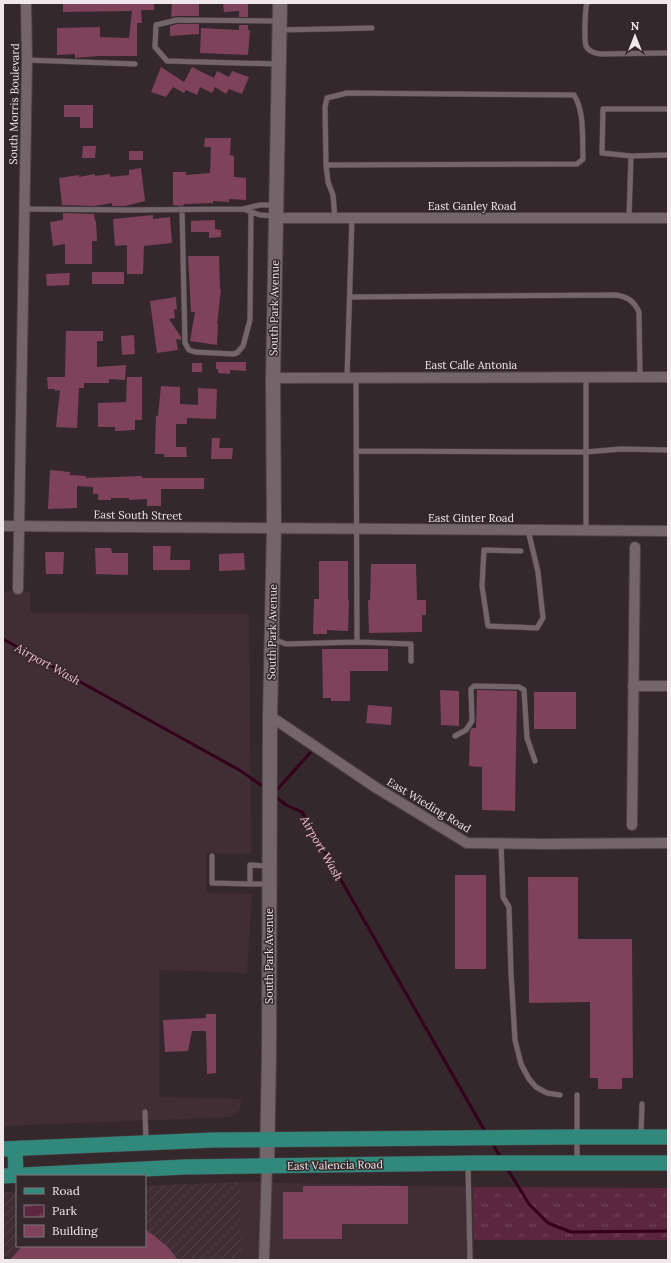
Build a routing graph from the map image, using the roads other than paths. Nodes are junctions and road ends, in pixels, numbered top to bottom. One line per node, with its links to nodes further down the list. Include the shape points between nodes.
1 (26, 3): 7 (street, South Morris Boulevard)
2 (280, 3): 4 (main road, South Park Avenue)
3 (587, 3): 6 (lane, via 585,37 586,46 590,50 600,54)
4 (279, 25): 5 (lane); 9 (main road, South Park Avenue); 9 (lane, via 177,20 156,25 155,47 167,61)
5 (372, 28)
6 (668, 54)
7 (27, 60): 8 (lane); 14 (street, South Morris Boulevard)
8 (135, 64)
9 (278, 64): 18 (main road, South Park Avenue)
10 (668, 109): 12 (lane, via 603,109 602,153)
11 (668, 155): 12 (lane)
12 (631, 156): 21 (lane)
13 (326, 165): 13 (lane, via 325,107 327,98 333,95 574,94 581,112 583,159 577,164); 19 (lane)
14 (24, 209): 15 (lane); 33 (street, South Morris Boulevard)
15 (182, 209): 16 (lane); 17 (lane, via 185,343 189,350 195,352 233,354 243,346 250,320)
16 (243, 209): 17 (lane); 18 (lane, via 260,205)
17 (251, 212): 18 (lane, via 260,215)
18 (275, 213): 19 (street, East Ganley Road); 27 (main road, South Park Avenue)
19 (335, 218): 20 (street, East Ganley Road)
20 (352, 218): 21 (street, East Ganley Road); 23 (lane)
21 (629, 218): 22 (street, East Ganley Road)
22 (668, 218)
23 (350, 297): 25 (lane, via 624,296 636,305 639,312); 28 (lane)
24 (586, 377): 25 (street, East Calle Antonia); 28 (street, East Calle Antonia); 31 (lane)
25 (640, 377): 26 (street, East Calle Antonia)
26 (668, 377)
27 (273, 378): 28 (street, East Calle Antonia); 34 (main road, South Park Avenue)
28 (352, 378): 30 (lane)
29 (668, 450): 31 (lane, via 621,449)
30 (356, 451): 31 (lane); 35 (lane)
31 (586, 452): 37 (lane)
32 (3, 526): 33 (street, East South Street)
33 (18, 526): 34 (street, East South Street); 41 (street, South Morris Boulevard)
34 (274, 528): 35 (street, East Ginter Road); 42 (main road, South Park Avenue)
35 (356, 529): 36 (street, East Ginter Road); 43 (lane)
36 (528, 530): 37 (street, East Ginter Road); 40 (lane, via 538,572 543,618 537,628 488,626 482,586 484,550)
37 (586, 531): 38 (street, East Ginter Road)
38 (668, 532)
39 (635, 547): 45 (street)
40 (521, 551)
41 (18, 589)
42 (272, 639): 43 (lane, via 286,644); 47 (main road, South Park Avenue)
43 (357, 642): 44 (lane, via 411,644)
44 (411, 661)
45 (633, 686): 46 (street); 50 (street)
46 (668, 686)
47 (270, 716): 51 (street, East Wieding Road, via 375,787 467,843); 54 (main road, South Park Avenue)
48 (455, 736): 49 (lane, via 466,730 472,721 474,686 520,687 524,690 527,738)
49 (535, 761)
50 (632, 825)
51 (501, 843): 52 (street, East Wieding Road); 57 (lane, via 503,897 509,907 515,1040 521,1064 536,1087 547,1093)
52 (668, 843)
53 (212, 856): 55 (lane, via 212,882)
54 (270, 866): 55 (lane, via 250,865); 56 (main road, South Park Avenue)
55 (250, 884): 56 (lane)
56 (270, 884): 64 (main road, South Park Avenue)
57 (560, 1095)
58 (577, 1095): 61 (lane)
59 (642, 1104): 62 (lane)
60 (146, 1112): 65 (lane)
61 (578, 1137): 62 (main road); 64 (main road); 67 (lane)
62 (641, 1137): 63 (main road)
63 (668, 1137)
64 (268, 1140): 65 (main road); 70 (main road, South Park Avenue)
65 (146, 1142): 66 (main road)
66 (9, 1149): 72 (main road)
67 (577, 1162): 68 (main road, East Valencia Road); 69 (main road, East Valencia Road)
68 (472, 1163): 70 (main road, East Valencia Road); 74 (lane)
69 (668, 1163)
70 (267, 1166): 71 (main road, East Valencia Road, via 184,1167); 73 (street, South Park Avenue)
71 (28, 1175)
72 (9, 1176)
73 (264, 1260)
74 (470, 1260)

